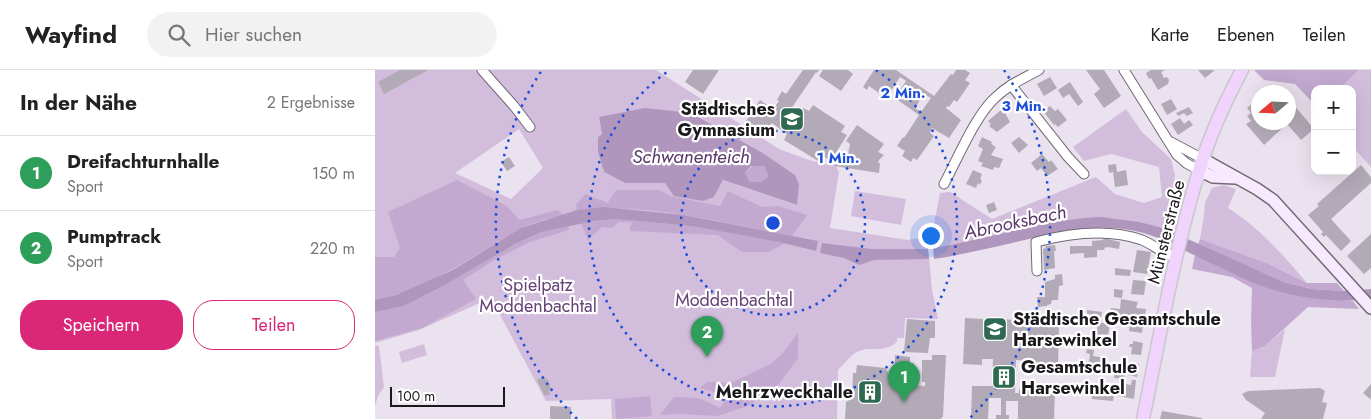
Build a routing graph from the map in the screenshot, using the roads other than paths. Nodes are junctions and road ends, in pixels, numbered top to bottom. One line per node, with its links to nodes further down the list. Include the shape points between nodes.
1 (482, 70): 6 (street, via 515,106)
2 (1039, 70): 5 (street)
3 (1124, 70): 7 (street, via 1169,141)
4 (1242, 70): 7 (main road, Münsterstraße)
5 (1011, 85): 8 (street); 9 (street, via 994,98 979,117)
6 (529, 127)
7 (1201, 164): 10 (main road, Münsterstraße); 12 (street, via 1257,188 1273,200)
8 (1084, 174)
9 (944, 184)
10 (1177, 255): 11 (street, via 1135,238 1090,233 1068,235 1036,242); 13 (main road, Münsterstraße)
11 (1037, 271)
12 (1371, 307)
13 (1143, 419)

